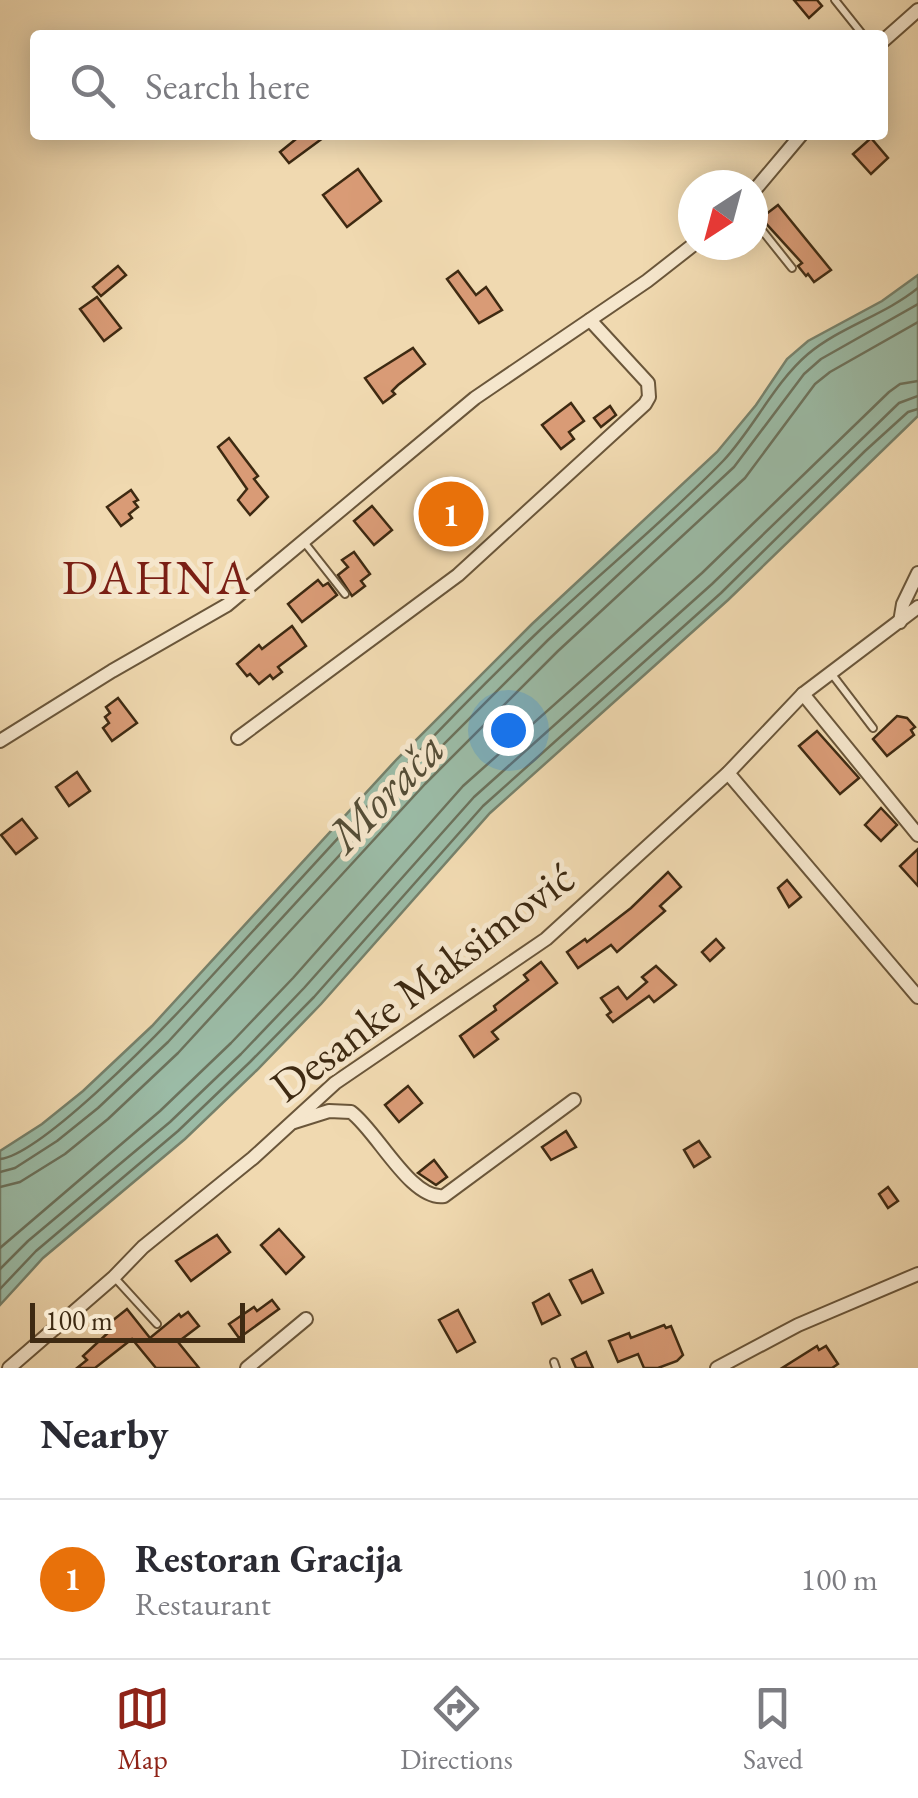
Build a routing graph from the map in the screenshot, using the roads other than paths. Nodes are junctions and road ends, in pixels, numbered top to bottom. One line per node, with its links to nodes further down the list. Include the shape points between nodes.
1 (835, 0): 3 (lane)
2 (918, 10): 4 (street)
3 (859, 30)
4 (888, 36)
5 (797, 140): 6 (street)
6 (768, 174)
7 (768, 238): 9 (lane)
8 (678, 256): 10 (street)
9 (792, 268)
10 (590, 320): 11 (street, via 475,398); 19 (street, via 648,383 644,404 458,575)
11 (303, 541): 13 (lane); 20 (street, via 227,605)
12 (918, 573): 15 (street)
13 (345, 594)
14 (918, 607): 15 (street, Desanke Maksimović)
15 (900, 622): 16 (street, Desanke Maksimović)
16 (830, 672): 17 (street, Desanke Maksimović); 18 (lane)
17 (803, 694): 21 (street, Desanke Maksimović); 22 (street)
18 (872, 728)
19 (238, 738)
20 (0, 741)
21 (728, 772): 23 (street); 25 (street, Desanke Maksimović, via 546,940 334,1083)
22 (918, 834)
23 (918, 997)
24 (574, 1100): 25 (street, via 435,1198 418,1189 352,1112 329,1111)
25 (290, 1124): 27 (street, Desanke Maksimović)
26 (918, 1274): 32 (street)
27 (114, 1277): 29 (lane); 30 (street, Desanke Maksimović)
28 (306, 1319): 31 (street)
29 (157, 1324)
30 (9, 1368)
31 (247, 1368)
32 (717, 1368)

